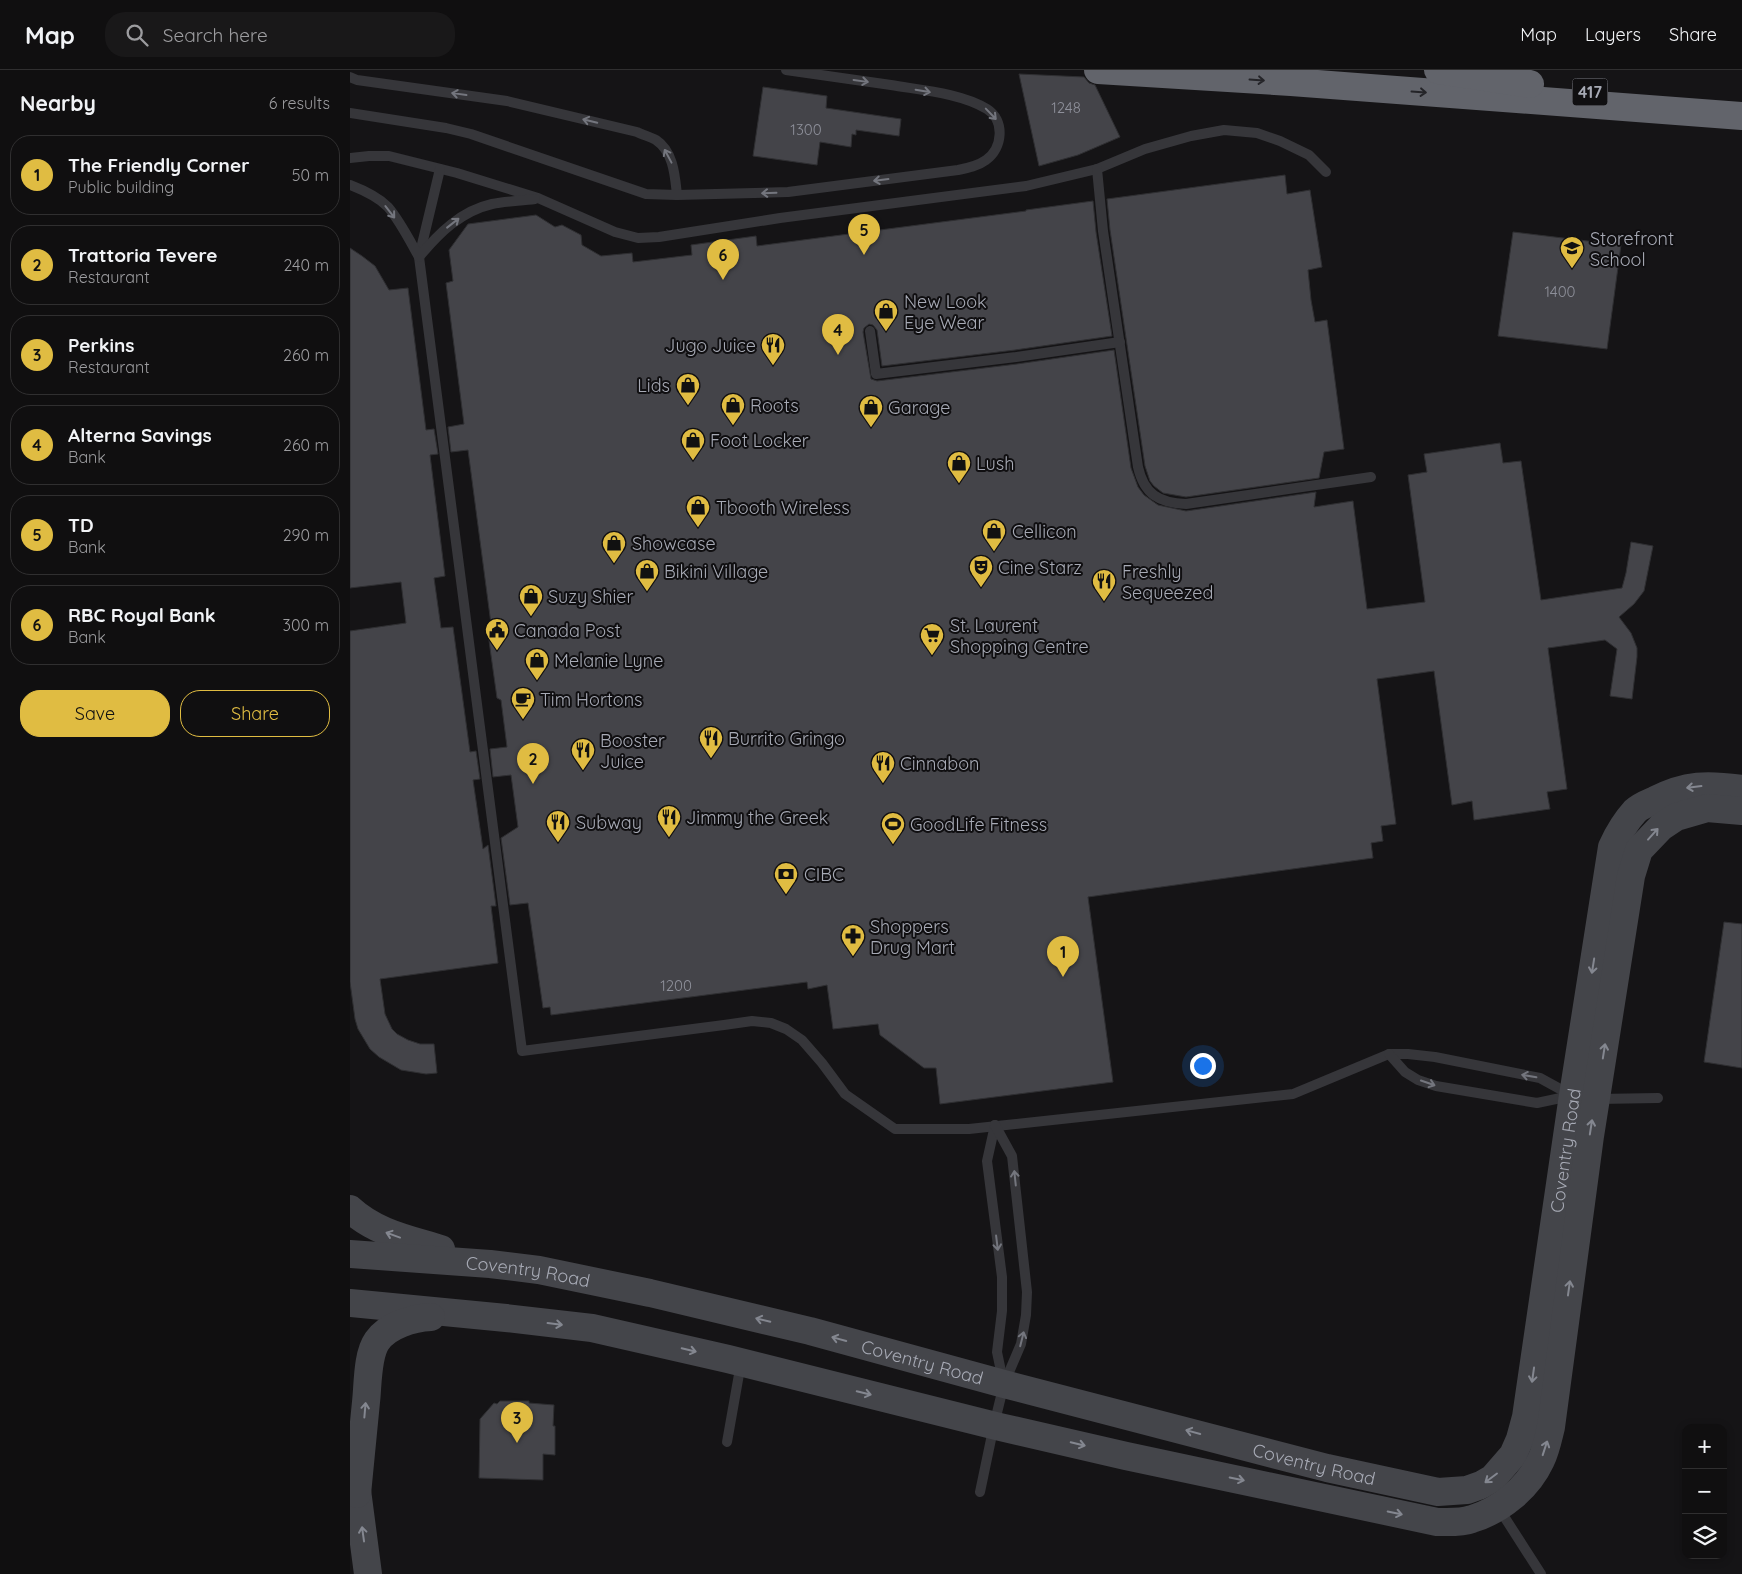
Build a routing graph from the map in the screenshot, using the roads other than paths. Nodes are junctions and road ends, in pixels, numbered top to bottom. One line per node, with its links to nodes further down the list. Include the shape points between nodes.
1 (786, 70): 12 (lane, one-way to 12, via 923,90 976,103 989,110 996,120 999,142 995,152 986,160 974,167 958,170 788,192)
2 (1098, 70): 6 (highway, one-way to 6)
3 (1438, 70): 6 (highway, 417)
4 (350, 77): 12 (lane, one-way to 4, via 672,163 666,151 656,140 637,132 507,101)
5 (350, 113): 12 (lane, via 463,132 646,194)
6 (1742, 115)
7 (350, 158): 8 (lane, via 389,156)
8 (440, 169): 13 (lane); 14 (lane)
9 (1097, 169): 10 (lane, via 1145,149 1224,130 1258,133 1280,141 1309,155); 13 (lane, via 1026,186 780,218 659,238 638,238 615,232); 16 (lane)
10 (1326, 172)
11 (350, 185): 14 (lane, one-way to 14, via 387,207)
12 (677, 195)
13 (538, 198): 14 (lane, one-way to 13, via 436,236 463,215 491,204)
14 (419, 257): 23 (lane, via 522,1051 733,1023 771,1023 786,1028 802,1040 845,1094 895,1129 969,1130)
15 (870, 331): 16 (lane, via 876,374)
16 (1120, 342): 17 (lane, via 1138,467 1144,485 1154,496 1186,504)
17 (1371, 477)
18 (1742, 789): 21 (main road, Coventry Road, one-way to 21, via 1691,786 1667,794 1636,810 1619,832 1609,863)
19 (1742, 811): 21 (main road, Coventry Road, one-way to 19, via 1639,850 1660,827 1676,817 1707,808)
20 (1389, 1054): 21 (lane, one-way to 20, via 1540,1078 1435,1057); 21 (lane, one-way to 21, via 1405,1072 1436,1086 1537,1103); 23 (lane, via 1293,1094)
21 (1584, 1097): 22 (lane); 30 (main road, Coventry Road, one-way to 30, via 1520,1440 1513,1456 1481,1485 1453,1492 1419,1490); 36 (main road, Coventry Road, one-way to 21, via 1529,1480 1541,1461 1551,1427)
22 (1658, 1098)
23 (995, 1126): 30 (lane, one-way to 30, via 987,1161 1002,1277 997,1352); 30 (lane, one-way to 23, via 1021,1344 1027,1292 1012,1156)
24 (350, 1209): 26 (main road, one-way to 24, via 388,1233)
25 (350, 1254): 26 (main road, Coventry Road)
26 (490, 1264): 30 (main road, Coventry Road, one-way to 26, via 705,1305 575,1277)
27 (350, 1303): 28 (main road, Coventry Road)
28 (506, 1318): 29 (main road, Coventry Road, one-way to 29, via 592,1328); 35 (main road, one-way to 28, via 371,1357 377,1341 392,1329 420,1318)
29 (741, 1362): 31 (main road, Coventry Road, one-way to 31); 33 (lane)
30 (1004, 1384): 31 (lane)
31 (994, 1425): 34 (lane); 36 (main road, Coventry Road, one-way to 36, via 1438,1522 1471,1520)
32 (350, 1437): 35 (main road)
33 (727, 1442)
34 (980, 1492)
35 (358, 1494): 37 (main road, one-way to 35)
36 (1497, 1507): 38 (lane)
37 (368, 1574)
38 (1541, 1574)

